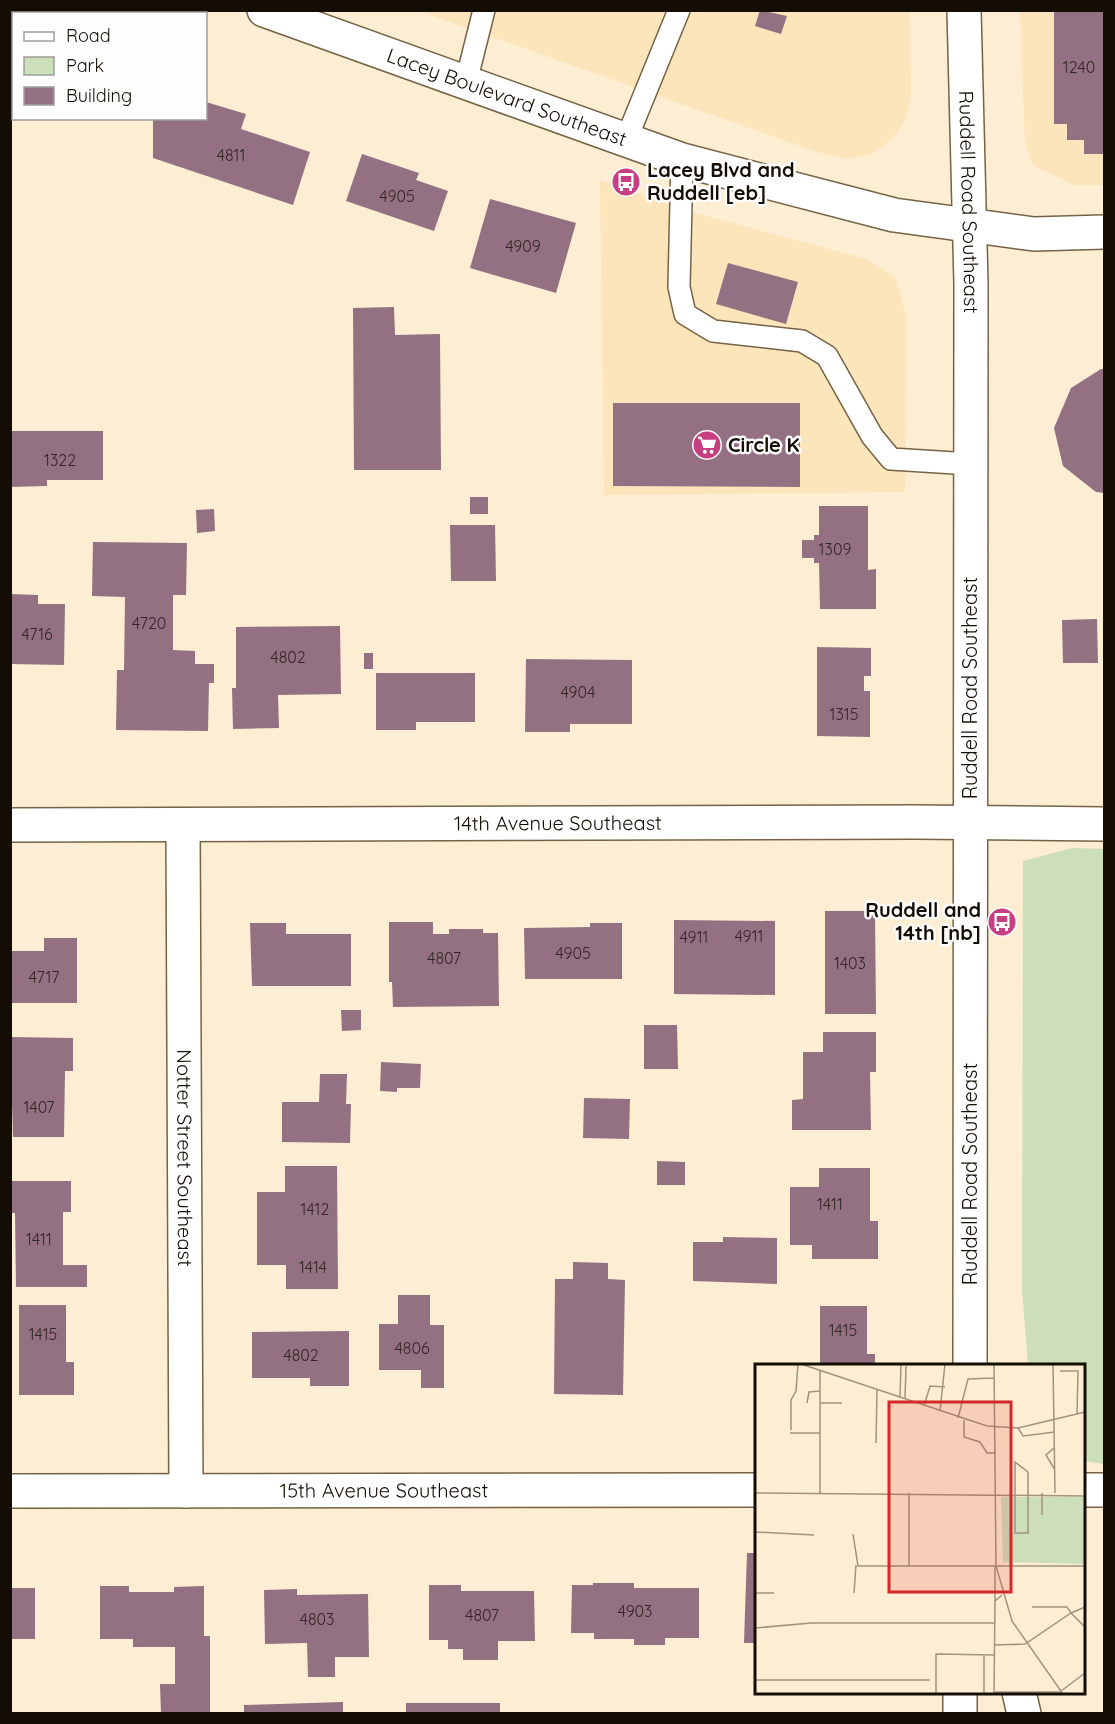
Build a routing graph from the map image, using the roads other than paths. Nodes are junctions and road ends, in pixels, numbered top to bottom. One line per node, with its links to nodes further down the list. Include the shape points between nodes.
1 (264, 10): 5 (street, Lacey Boulevard Southeast)
2 (484, 10): 6 (lane)
3 (679, 10): 7 (lane)
4 (964, 10): 9 (street, Ruddell Road Southeast)
5 (321, 20): 6 (street, Lacey Boulevard Southeast)
6 (466, 82): 7 (street, Lacey Boulevard Southeast)
7 (627, 140): 8 (street, Lacey Boulevard Southeast)
8 (682, 160): 9 (street, Lacey Boulevard Southeast, via 894,214); 11 (lane, via 680,287 685,314 713,332 802,341 827,356 872,436 891,459)
9 (971, 226): 10 (street, Lacey Boulevard Southeast, via 1034,234); 11 (street, Ruddell Road Southeast)
10 (1104, 232)
11 (971, 464): 12 (street, Ruddell Road Southeast)
12 (970, 822): 13 (street, 14th Avenue Southeast); 15 (street, 14th Avenue Southeast); 16 (street, Ruddell Road Southeast)
13 (1104, 824)
14 (10, 825): 15 (street, 14th Avenue Southeast)
15 (183, 825): 21 (street, Notter Street Southeast)
16 (970, 1364)
17 (755, 1490): 21 (street, 15th Avenue Southeast)
18 (1085, 1490): 19 (street)
19 (1104, 1490)
20 (10, 1491): 21 (street, 15th Avenue Southeast)
21 (186, 1491)
22 (960, 1694): 24 (street)
23 (1019, 1694): 25 (street)
24 (960, 1713)
25 (1024, 1713)

